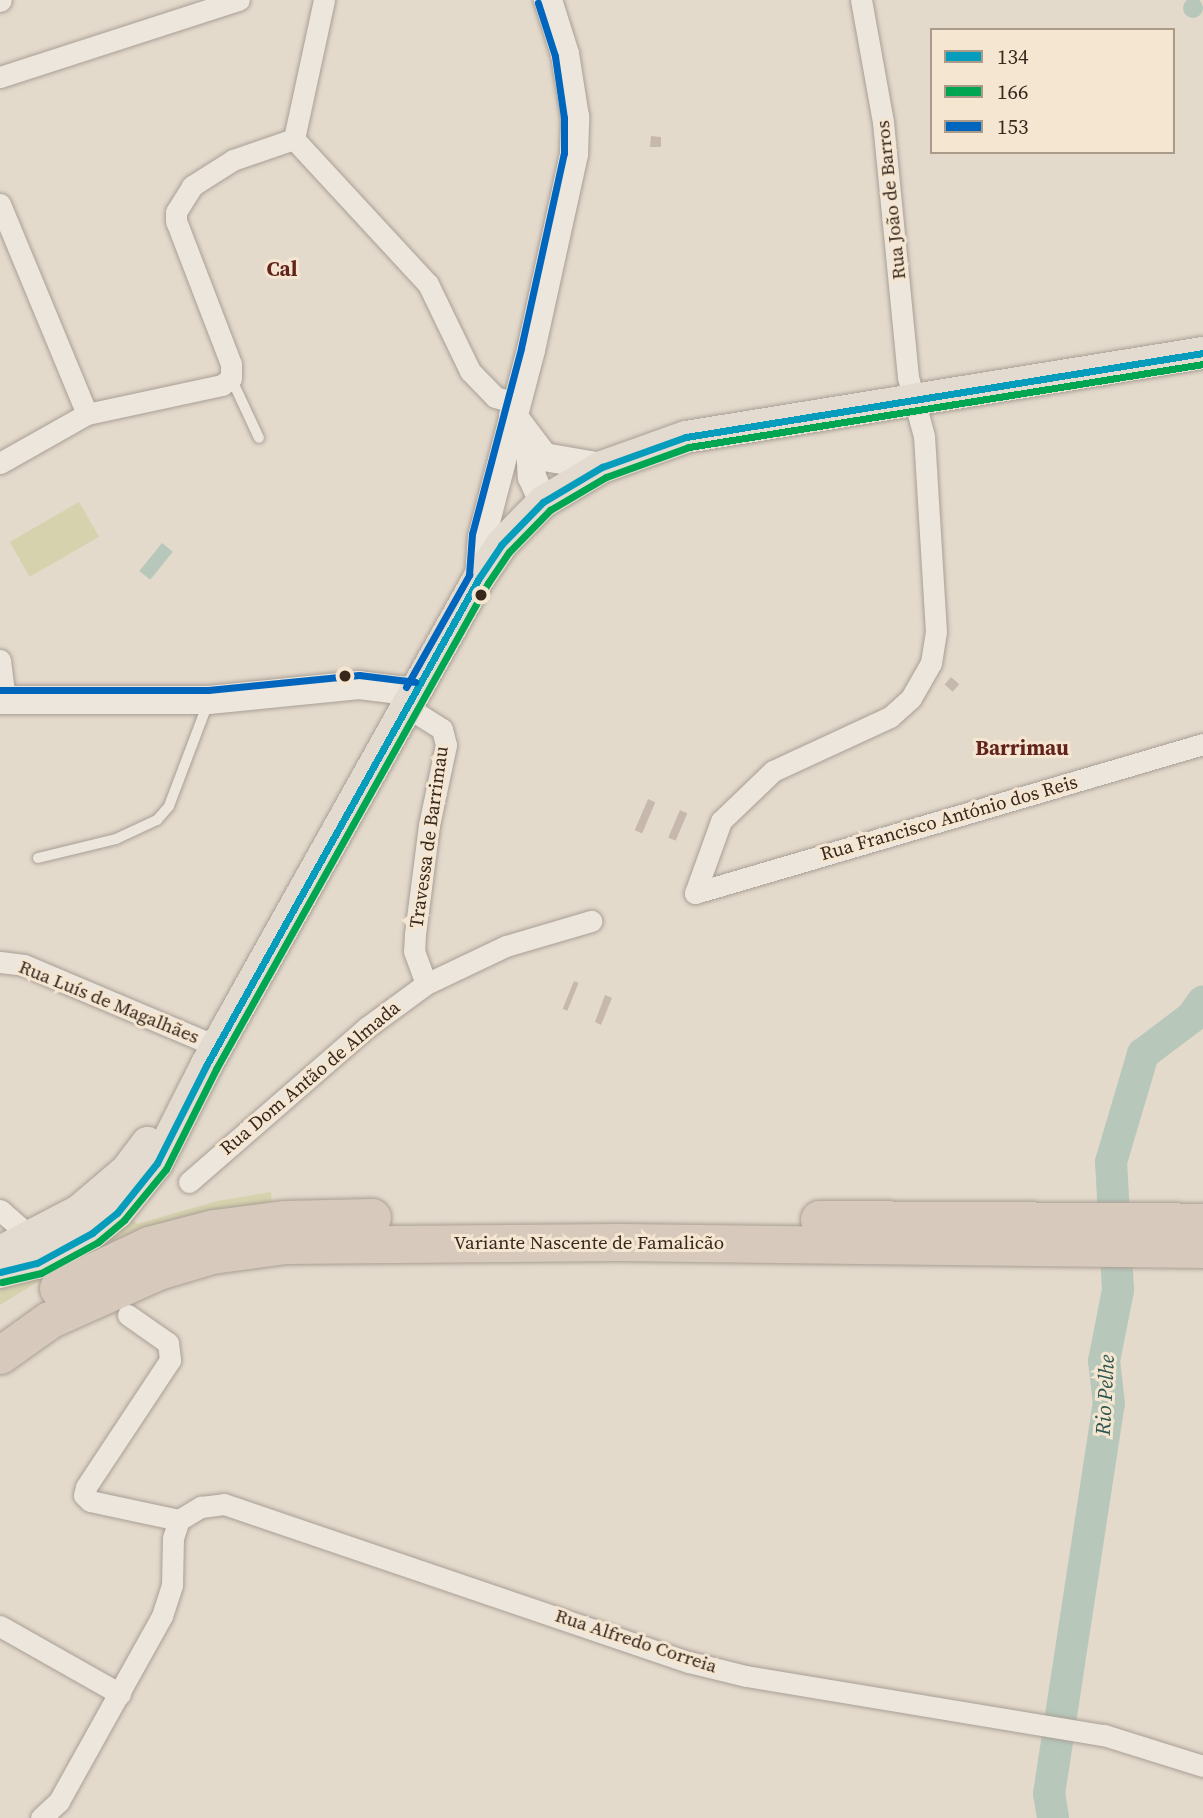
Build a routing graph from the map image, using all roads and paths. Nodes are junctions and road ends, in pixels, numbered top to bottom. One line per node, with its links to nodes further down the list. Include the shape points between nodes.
1 (239, 0): 5 (street)
2 (324, 0): 6 (street)
3 (548, 0): 11 (main road, via 565,54 575,117 574,154)
4 (861, 0): 10 (street, Rua João de Barros, via 884,131)
5 (0, 77)
6 (294, 139): 9 (street, via 233,160 192,186 176,212 231,364); 11 (street, via 428,284 470,371 495,397)
7 (0, 204): 12 (street)
8 (1203, 353): 10 (main road)
9 (231, 378): 12 (street, via 222,384); 13 (lane)
10 (913, 401): 16 (main road, via 734,429 645,448); 26 (street, Rua João de Barros, via 924,436 936,632 924,681 890,717 774,771 721,821)
11 (515, 409): 14 (main road); 17 (main road)
12 (87, 414): 15 (street)
13 (259, 438)
14 (530, 444): 16 (main road, via 544,457); 18 (main road)
15 (0, 463)
16 (602, 467): 18 (main road)
17 (496, 477): 18 (main road, via 505,505); 19 (main road, via 481,545)
18 (533, 512): 19 (main road)
19 (479, 578): 23 (main road)
20 (0, 660): 21 (street)
21 (2, 700): 22 (main road)
22 (209, 700): 23 (main road, via 359,685); 25 (lane, via 169,806 157,820 116,839)
23 (411, 700): 29 (street, Travessa de Barrimau, via 442,729 446,745 429,825 414,942 417,967); 30 (main road)
24 (1203, 744): 26 (street, Rua Francisco António dos Reis)
25 (38, 859)
26 (695, 893)
27 (591, 921): 29 (street, Rua Dom Antão de Almada, via 506,946)
28 (0, 962): 30 (street, Rua Luís de Magalhães, via 24,965)
29 (426, 984): 31 (street, Rua Dom Antão de Almada, via 366,1028)
30 (211, 1055): 36 (main road, via 157,1163 117,1213 65,1251)
31 (189, 1182)
32 (0, 1210): 36 (street)
33 (1203, 1222): 34 (highway, Variante Nascente de Famalicão)
34 (285, 1232): 35 (highway, Variante Nascente de Famalicão, via 619,1242); 38 (highway, Variante Nascente de Famalicão, via 214,1228 149,1245 63,1284); 39 (highway, Variante Nascente de Famalicão, via 158,1271 49,1320)
35 (1203, 1249)
36 (11, 1257)
37 (128, 1315): 40 (street, via 168,1343 170,1360 84,1496 114,1509)
38 (0, 1326)
39 (0, 1355)
40 (179, 1520): 42 (street, via 173,1538 172,1585 162,1616); 43 (street, Rua Alfredo Correia, via 201,1507 224,1504 689,1662 746,1676 1093,1733)
41 (0, 1626): 42 (street)
42 (120, 1694): 44 (street, via 59,1801)
43 (1203, 1766)
44 (41, 1818)

